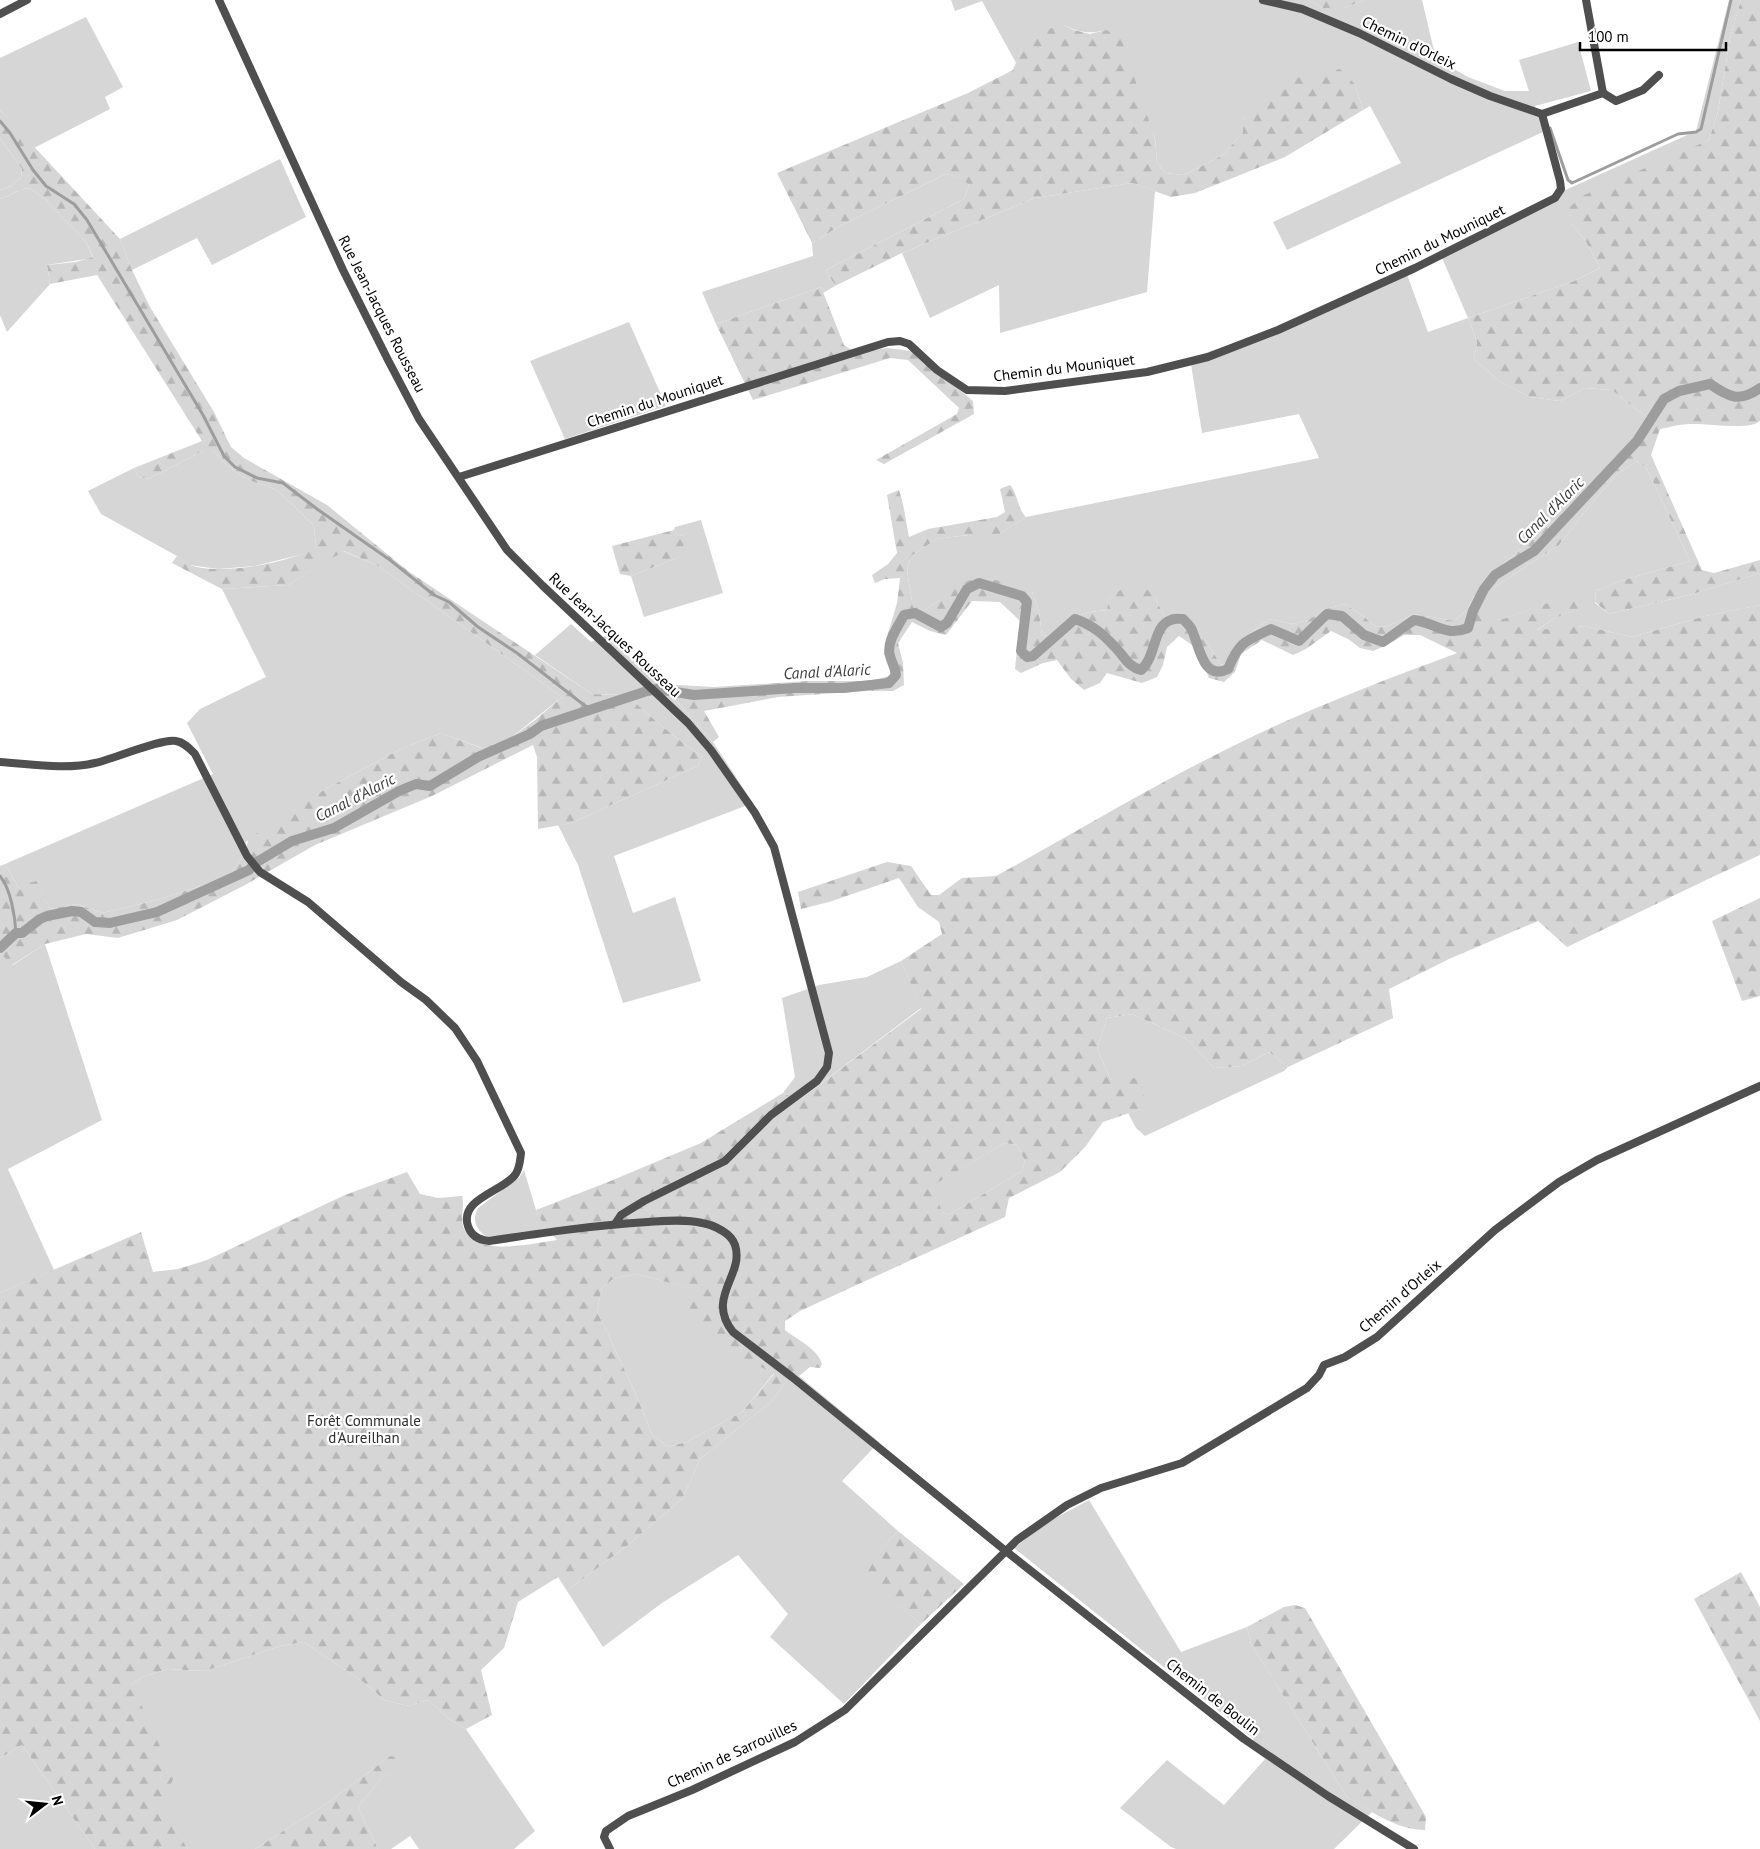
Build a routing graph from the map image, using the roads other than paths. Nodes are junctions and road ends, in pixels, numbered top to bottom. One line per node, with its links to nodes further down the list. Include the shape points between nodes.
1 (27, 0): 5 (street)
2 (219, 0): 9 (street, Rue Jean-Jacques Rousseau, via 388,360 420,419)
3 (1263, 0): 8 (street, Chemin d'Orleix, via 1302,10 1360,33 1451,79)
4 (1586, 0): 7 (street)
5 (1, 12)
6 (1659, 75): 7 (street, via 1643,90 1616,101)
7 (1603, 93): 8 (street)
8 (1542, 114): 9 (street, Chemin du Mouniquet, via 1560,181 1561,189 1555,198 1415,268 1278,330 1208,357 1147,372 1005,391 967,390 937,370 909,344 888,342)
9 (459, 477): 12 (street, Rue Jean-Jacques Rousseau, via 507,550 688,722 756,813 774,847 829,1054 827,1067 817,1082 771,1114 725,1161 644,1201 621,1215)
10 (0, 762): 12 (street, via 74,766 96,763 160,743 176,741 186,746 195,754 247,856 260,872 308,902 426,1000 468,1045 521,1153 520,1166 514,1177 470,1207 466,1218 473,1234 479,1240 489,1241)
11 (1760, 1086): 13 (street, Chemin d'Orleix, via 1597,1160 1559,1182 1496,1230 1377,1337 1345,1357 1324,1365 1307,1388 1182,1463 1101,1488 1067,1506 1016,1540)
12 (615, 1224): 13 (street, Chemin de Boulin, via 702,1223 731,1237 737,1263 726,1286 723,1302 724,1317 733,1332)
13 (1007, 1552): 14 (street, Chemin de Sarrouilles, via 845,1710 795,1742 628,1816 606,1831 604,1837); 15 (street, Chemin de Boulin, via 1244,1739)
14 (610, 1849)
15 (1414, 1849)

